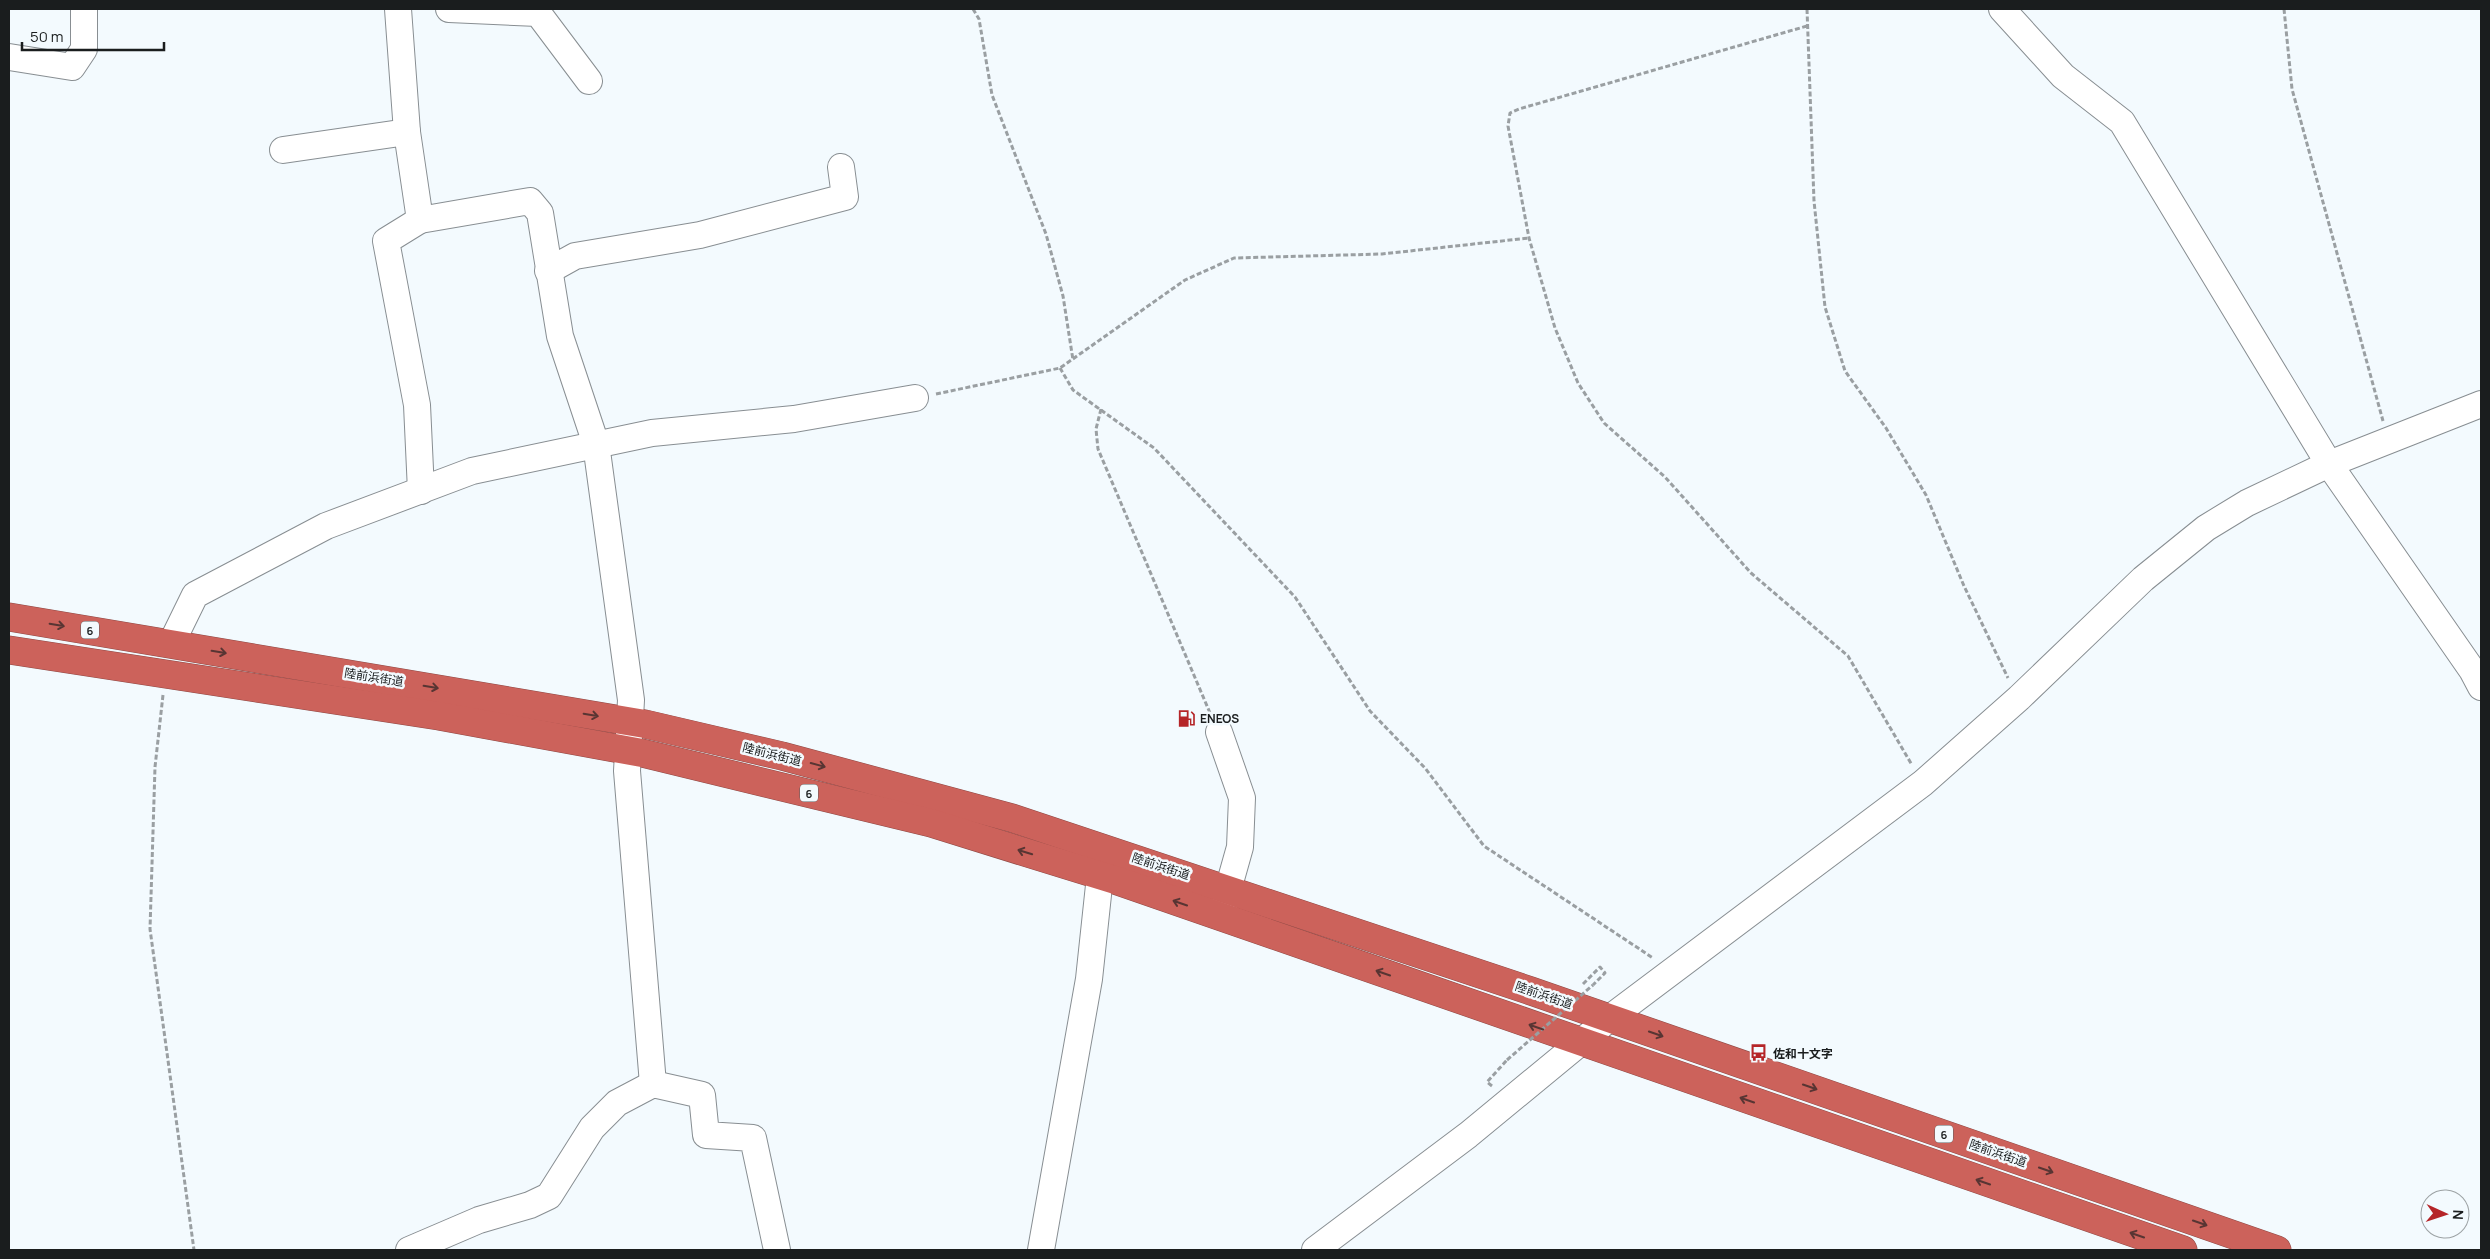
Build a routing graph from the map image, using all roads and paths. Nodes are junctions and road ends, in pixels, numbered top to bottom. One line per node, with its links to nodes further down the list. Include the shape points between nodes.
1 (84, 9): 9 (street, via 84,49 72,68)
2 (398, 9): 11 (street)
3 (449, 9): 10 (street, via 538,13)
4 (973, 9): 17 (path, via 979,19 992,95 1046,234 1063,296)
5 (1807, 9): 8 (path)
6 (2002, 9): 24 (street, via 2063,76 2122,122)
7 (2284, 9): 22 (path, via 2292,89)
8 (1807, 26): 15 (path, via 1519,108 1510,114 1508,126); 31 (path, via 1814,201 1825,307 1846,371 1886,428 1926,495 1964,586)
9 (9, 57)
10 (589, 80)
11 (407, 132): 12 (street); 14 (street)
12 (283, 150)
13 (841, 166): 16 (street, via 845,197 700,235 575,256)
14 (420, 220): 16 (street, via 530,201 540,213); 25 (street, via 386,241 417,405)
15 (1528, 238): 17 (path, via 1382,254 1234,258 1185,280); 35 (path, via 1555,328 1578,383 1604,423 1665,477 1751,573 1848,656)
16 (548, 271): 23 (street, via 560,336)
17 (1074, 360): 18 (path)
18 (1060, 368): 19 (path); 21 (path, via 1072,390)
19 (915, 398): 23 (street, via 794,419 652,432)
20 (2481, 404): 22 (street)
21 (1101, 410): 33 (path, via 1096,429 1098,449); 39 (path, via 1154,448 1294,597 1370,711 1425,768 1484,846)
22 (2388, 441): 24 (street)
23 (596, 444): 25 (street, via 472,471); 32 (street, via 631,700)
24 (2329, 464): 30 (street); 31 (street, via 2247,503 2206,528 2143,579)
25 (421, 491): 27 (street, via 326,526 195,595)
26 (9, 617): 27 (highway, 陸前浜街道 / 6, one-way to 27)
27 (170, 644): 32 (highway, 陸前浜街道 / 6, one-way to 32)
28 (9, 650): 29 (highway, 6)
29 (166, 675): 34 (highway, 6, via 439,716); 45 (path, via 155,767 150,929)
30 (2481, 687)
31 (2019, 698): 35 (street)
32 (630, 722): 34 (street); 37 (highway, 陸前浜街道 / 6, one-way to 37, via 782,756 1012,818)
33 (1218, 732): 37 (street, via 1242,798 1240,847)
34 (628, 750): 36 (highway, 6, one-way to 34, via 931,823); 44 (street, via 627,771)
35 (1923, 783): 39 (street)
36 (1100, 876): 38 (highway, 6, one-way to 36); 48 (street, via 1089,979)
37 (1230, 889): 38 (street); 41 (highway, 陸前浜街道 / 6)
38 (1220, 917): 42 (highway, 6, one-way to 38)
39 (1672, 971): 41 (street)
40 (1580, 986): 43 (path, bridge, via 1600,967 1605,973 1507,1060 1487,1082 1493,1087)
41 (1610, 1018): 42 (street); 51 (highway, 陸前浜街道 / 6, one-way to 51)
42 (1582, 1043): 49 (street, via 1468,1135); 50 (highway, 6, one-way to 42)
43 (1498, 1082)
44 (653, 1084): 46 (street, via 617,1103 592,1128 549,1196 479,1220); 47 (street, via 702,1095 706,1135 753,1138)
45 (194, 1250)
46 (409, 1250)
47 (777, 1250)
48 (1041, 1250)
49 (1315, 1250)
50 (2183, 1250)
51 (2276, 1250)

